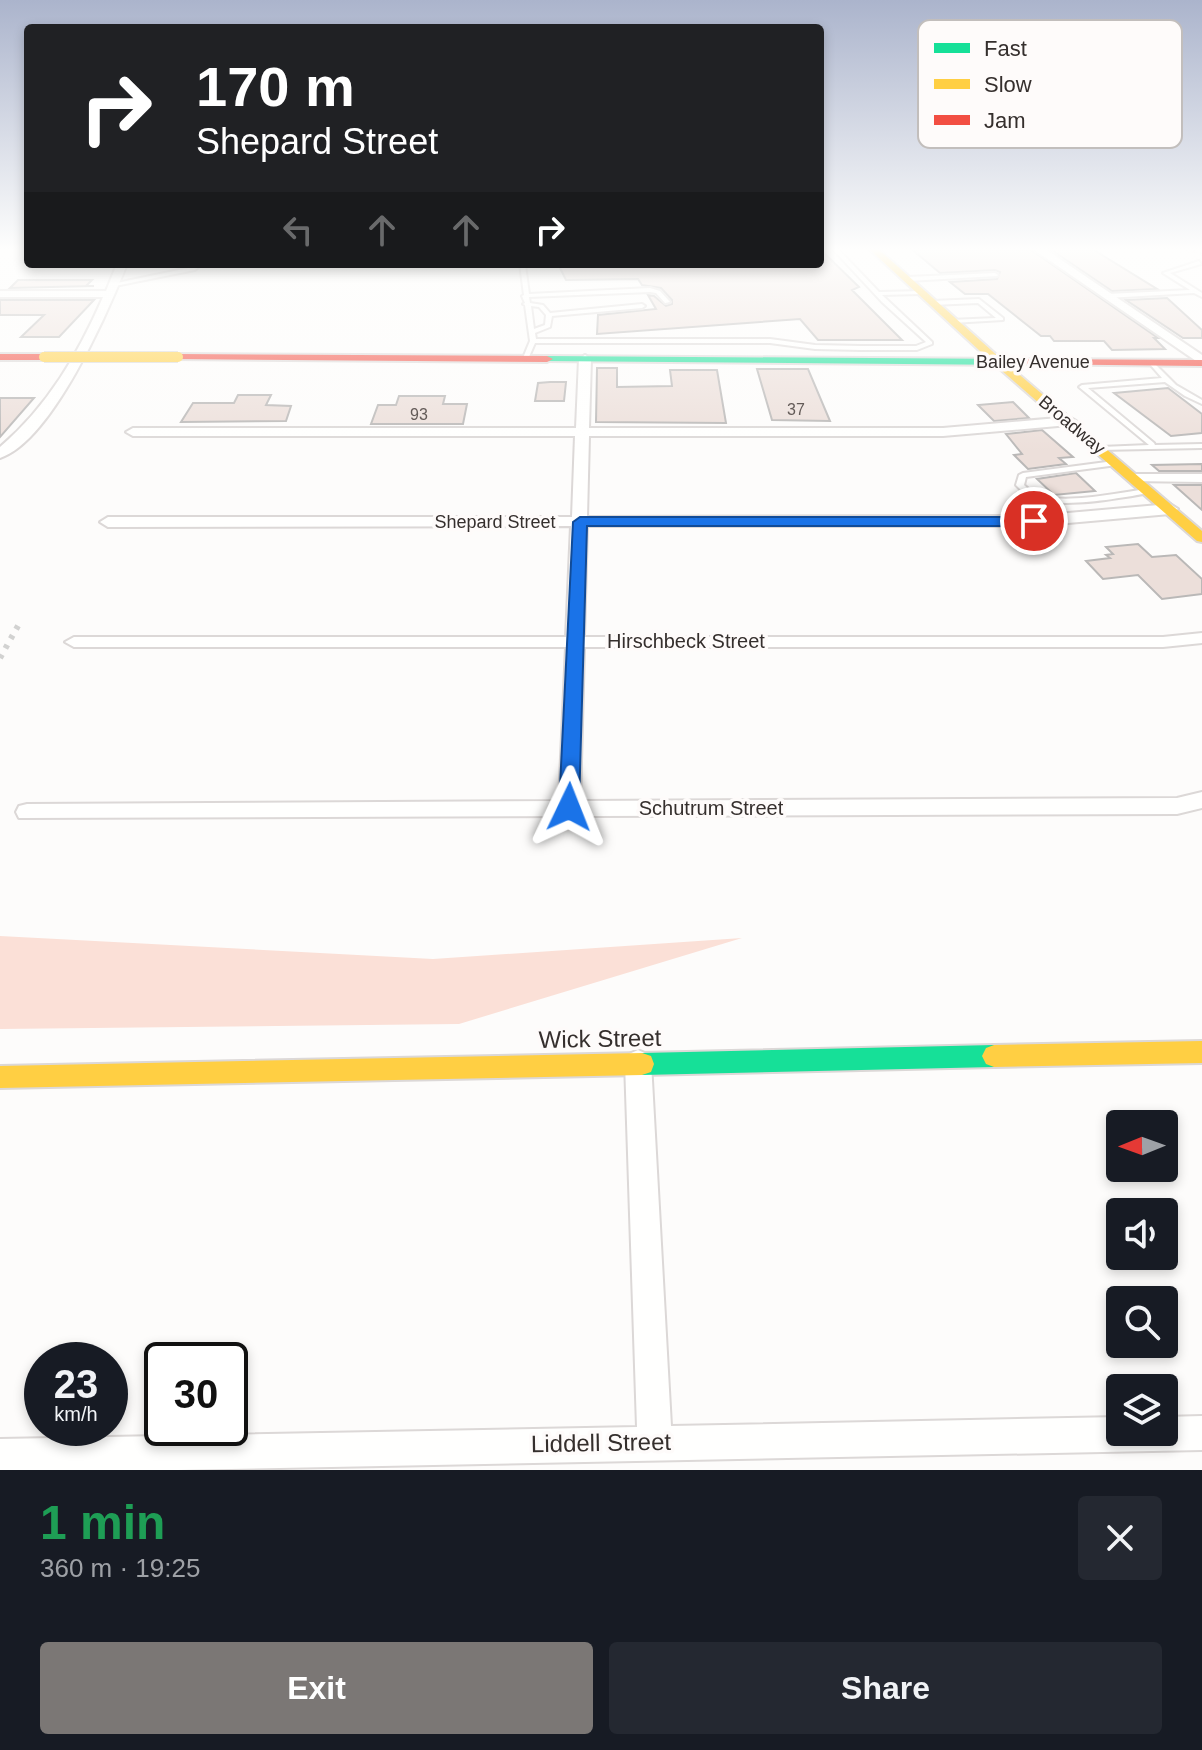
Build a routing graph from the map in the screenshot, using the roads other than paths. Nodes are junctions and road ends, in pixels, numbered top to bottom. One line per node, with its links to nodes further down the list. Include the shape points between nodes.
1 (549, 315): 9 (lane, via 548,326)
2 (101, 316): 26 (street, via 67,379)
3 (529, 316): 9 (lane)
4 (901, 316): 13 (lane, via 930,343)
5 (946, 316): 8 (main road, Broadway)
6 (997, 316): 8 (lane, via 1001,319)
7 (1135, 316): 19 (street)
8 (952, 321): 17 (main road, Broadway)
9 (534, 331): 11 (lane)
10 (716, 341): 11 (lane); 12 (lane, via 777,341); 16 (lane)
11 (530, 349): 14 (main road, Bailey Avenue, bridge); 15 (main road, Bailey Avenue)
12 (840, 354): 13 (main road, Bailey Avenue); 16 (main road, Bailey Avenue)
13 (921, 354): 17 (main road, Bailey Avenue)
14 (0, 357)
15 (585, 359): 16 (main road, Bailey Avenue); 23 (street)
16 (724, 360)
17 (997, 361): 18 (main road, Bailey Avenue); 22 (main road, Broadway)
18 (1151, 362): 19 (main road, Bailey Avenue); 20 (lane)
19 (1202, 362)
20 (1165, 380): 21 (lane); 27 (lane, via 1082,387)
21 (1202, 402)
22 (1069, 421): 23 (street, via 943,432); 29 (main road, Broadway)
23 (583, 431): 24 (street); 36 (street)
24 (133, 432)
25 (0, 439): 26 (street)
26 (17, 439): 30 (street)
27 (1152, 444): 28 (lane); 29 (lane)
28 (1202, 446)
29 (1101, 449): 31 (main road, Broadway)
30 (0, 454)
31 (1116, 463): 33 (main road, Broadway); 33 (lane, via 1023,475 1020,485 1049,502)
32 (1202, 478): 33 (street)
33 (1141, 484): 34 (main road, Broadway)
34 (1170, 509): 36 (street, Shepard Street, via 1034,521); 37 (main road, Broadway)
35 (108, 522): 36 (street, Shepard Street)
36 (580, 522): 39 (street)
37 (1202, 538)
38 (1202, 638): 39 (street, Hirschbeck Street)
39 (576, 641): 40 (street, Hirschbeck Street); 42 (street)
40 (74, 642)
41 (1202, 800): 42 (street, Schutrum Street, via 1161,806)
42 (569, 807): 43 (street, Schutrum Street)
43 (27, 812)
44 (1202, 1052): 45 (main road, Wick Street)
45 (638, 1062): 46 (main road, Wick Street); 48 (street)
46 (0, 1077)
47 (1202, 1433): 48 (street, Liddell Street)
48 (655, 1442): 49 (street, Liddell Street)
49 (0, 1456)

